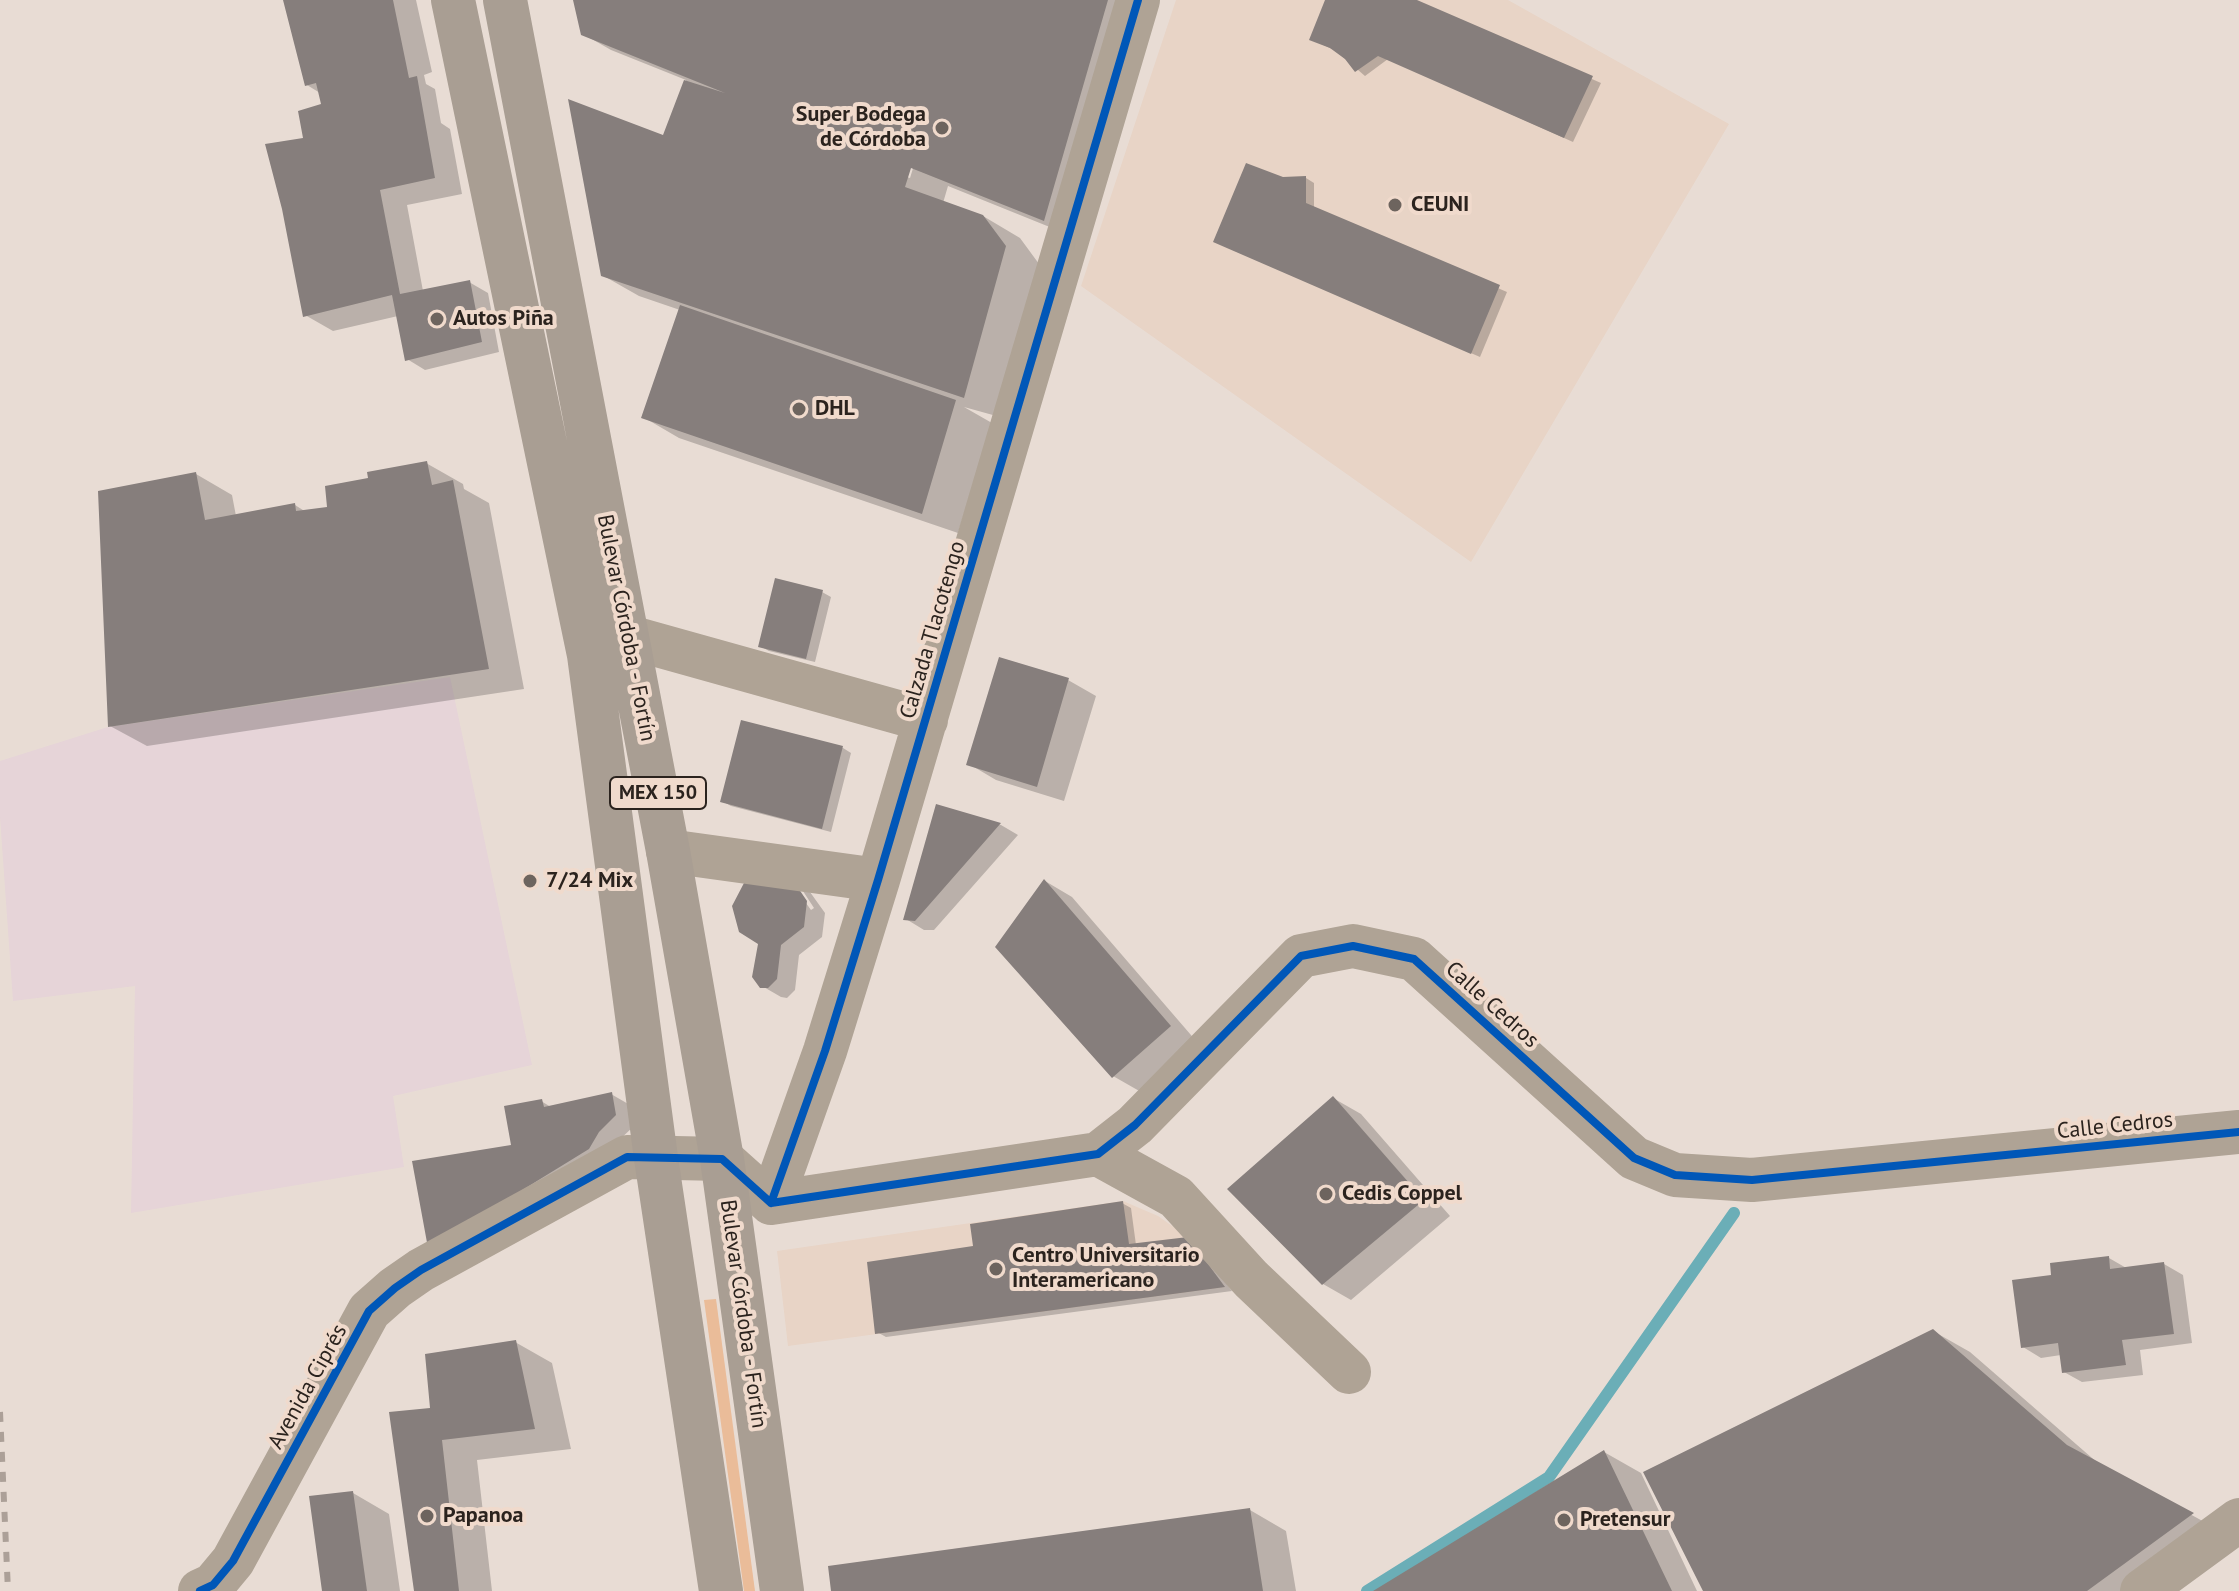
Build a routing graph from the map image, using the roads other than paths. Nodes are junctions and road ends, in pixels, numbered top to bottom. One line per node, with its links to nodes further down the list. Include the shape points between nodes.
1 (453, 0): 10 (main road, Bulevar Córdoba - Fortín / MEX 150, via 589,655)
2 (505, 0): 4 (main road, Bulevar Córdoba - Fortín / MEX 150)
3 (1138, 0): 5 (street, Calzada Tlacotengo)
4 (629, 637): 5 (street); 6 (main road, Bulevar Córdoba - Fortín / MEX 150)
5 (926, 720): 7 (street, Calzada Tlacotengo)
6 (668, 851): 7 (street); 11 (main road, Bulevar Córdoba - Fortín / MEX 150)
7 (878, 880): 12 (street, Calzada Tlacotengo)
8 (2239, 1132): 9 (street, Calle Cedros, via 1752,1180 1675,1175 1634,1158 1414,959 1353,946 1301,956 1135,1125)
9 (1098, 1154): 12 (street, Calle Cedros); 13 (street, via 1176,1197 1251,1279)
10 (656, 1158): 11 (street, Avenida Ciprés); 15 (street, Avenida Ciprés, via 627,1157 421,1270 369,1311 233,1561 213,1585); 16 (main road, Bulevar Córdoba - Fortín / MEX 150)
11 (722, 1159): 12 (street); 17 (main road, Bulevar Córdoba - Fortín / MEX 150)
12 (771, 1203)
13 (1349, 1372)
14 (2239, 1520): 18 (street)
15 (200, 1591)
16 (721, 1591)
17 (782, 1591)
18 (2142, 1591)

